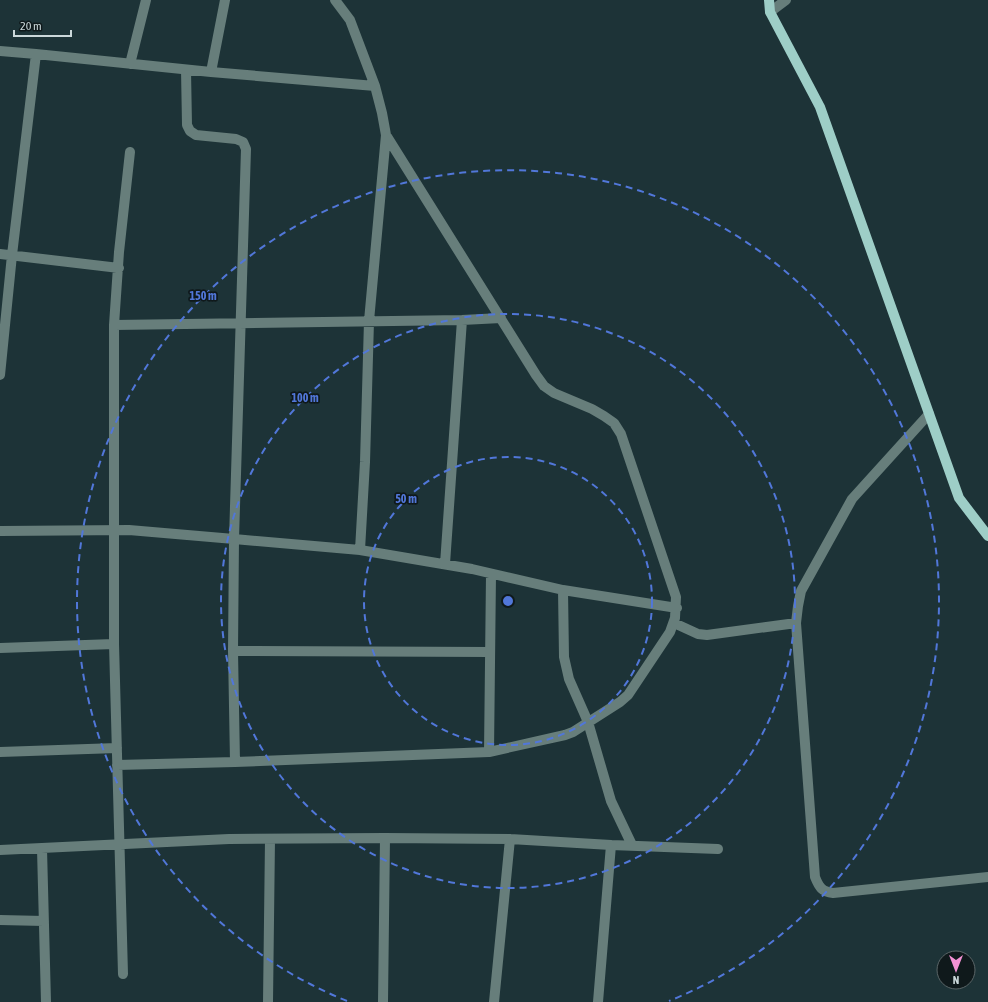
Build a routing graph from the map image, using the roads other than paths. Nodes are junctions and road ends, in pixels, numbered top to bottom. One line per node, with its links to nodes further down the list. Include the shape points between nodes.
1 (146, 0): 9 (street)
2 (225, 0): 11 (street)
3 (336, 0): 12 (street, via 350,20)
4 (769, 0): 6 (main road)
5 (786, 0): 6 (street)
6 (770, 12): 24 (main road, via 820,108)
7 (0, 51): 8 (street)
8 (36, 54): 9 (street); 16 (street)
9 (130, 64): 10 (street)
10 (186, 70): 11 (street); 20 (street, via 187,125 190,131 236,139 243,142 246,149)
11 (211, 72): 12 (street)
12 (374, 86): 13 (street)
13 (386, 134): 18 (street); 21 (street)
14 (130, 152): 17 (street)
15 (0, 254): 16 (street)
16 (12, 255): 17 (street); 23 (street)
17 (119, 268): 22 (street)
18 (501, 318): 19 (street); 33 (street, via 544,386 604,416 614,423 621,434 676,597)
19 (462, 320): 21 (street); 30 (street)
20 (240, 322): 21 (street); 22 (street); 28 (street)
21 (369, 322): 29 (street, via 366,462)
22 (114, 325): 25 (street)
23 (0, 375)
24 (929, 414): 27 (main road, via 959,498); 35 (street, via 852,500 801,591)
25 (114, 530): 26 (street); 28 (street); 36 (street)
26 (0, 531)
27 (988, 536)
28 (234, 539): 29 (street); 38 (street)
29 (360, 550): 30 (street)
30 (445, 564): 31 (street)
31 (491, 574): 32 (street); 39 (street)
32 (563, 590): 33 (street); 40 (street, via 565,667)
33 (677, 608): 34 (street)
34 (674, 623): 35 (street, via 698,634 707,635); 40 (street, via 628,695)
35 (796, 623): 55 (street, via 815,876 818,886 825,892 833,893)
36 (114, 644): 37 (street); 41 (street)
37 (0, 648)
38 (233, 650): 39 (street); 44 (street)
39 (490, 652): 43 (street)
40 (588, 722): 43 (street, via 564,735); 51 (street, via 610,801)
41 (117, 748): 42 (street); 45 (street)
42 (0, 752)
43 (489, 752): 44 (street)
44 (235, 762): 45 (street)
45 (117, 765): 49 (street)
46 (385, 838): 47 (street); 48 (street); 61 (street)
47 (270, 839): 49 (street); 60 (street)
48 (510, 839): 50 (street); 62 (street)
49 (118, 844): 52 (street); 58 (street)
50 (611, 845): 51 (street); 63 (street)
51 (632, 845): 53 (street)
52 (42, 849): 54 (street); 57 (street)
53 (718, 849)
54 (0, 850)
55 (988, 877)
56 (0, 920): 57 (street)
57 (44, 921): 59 (street)
58 (123, 974)
59 (46, 1002)
60 (268, 1002)
61 (383, 1002)
62 (494, 1002)
63 (598, 1002)

